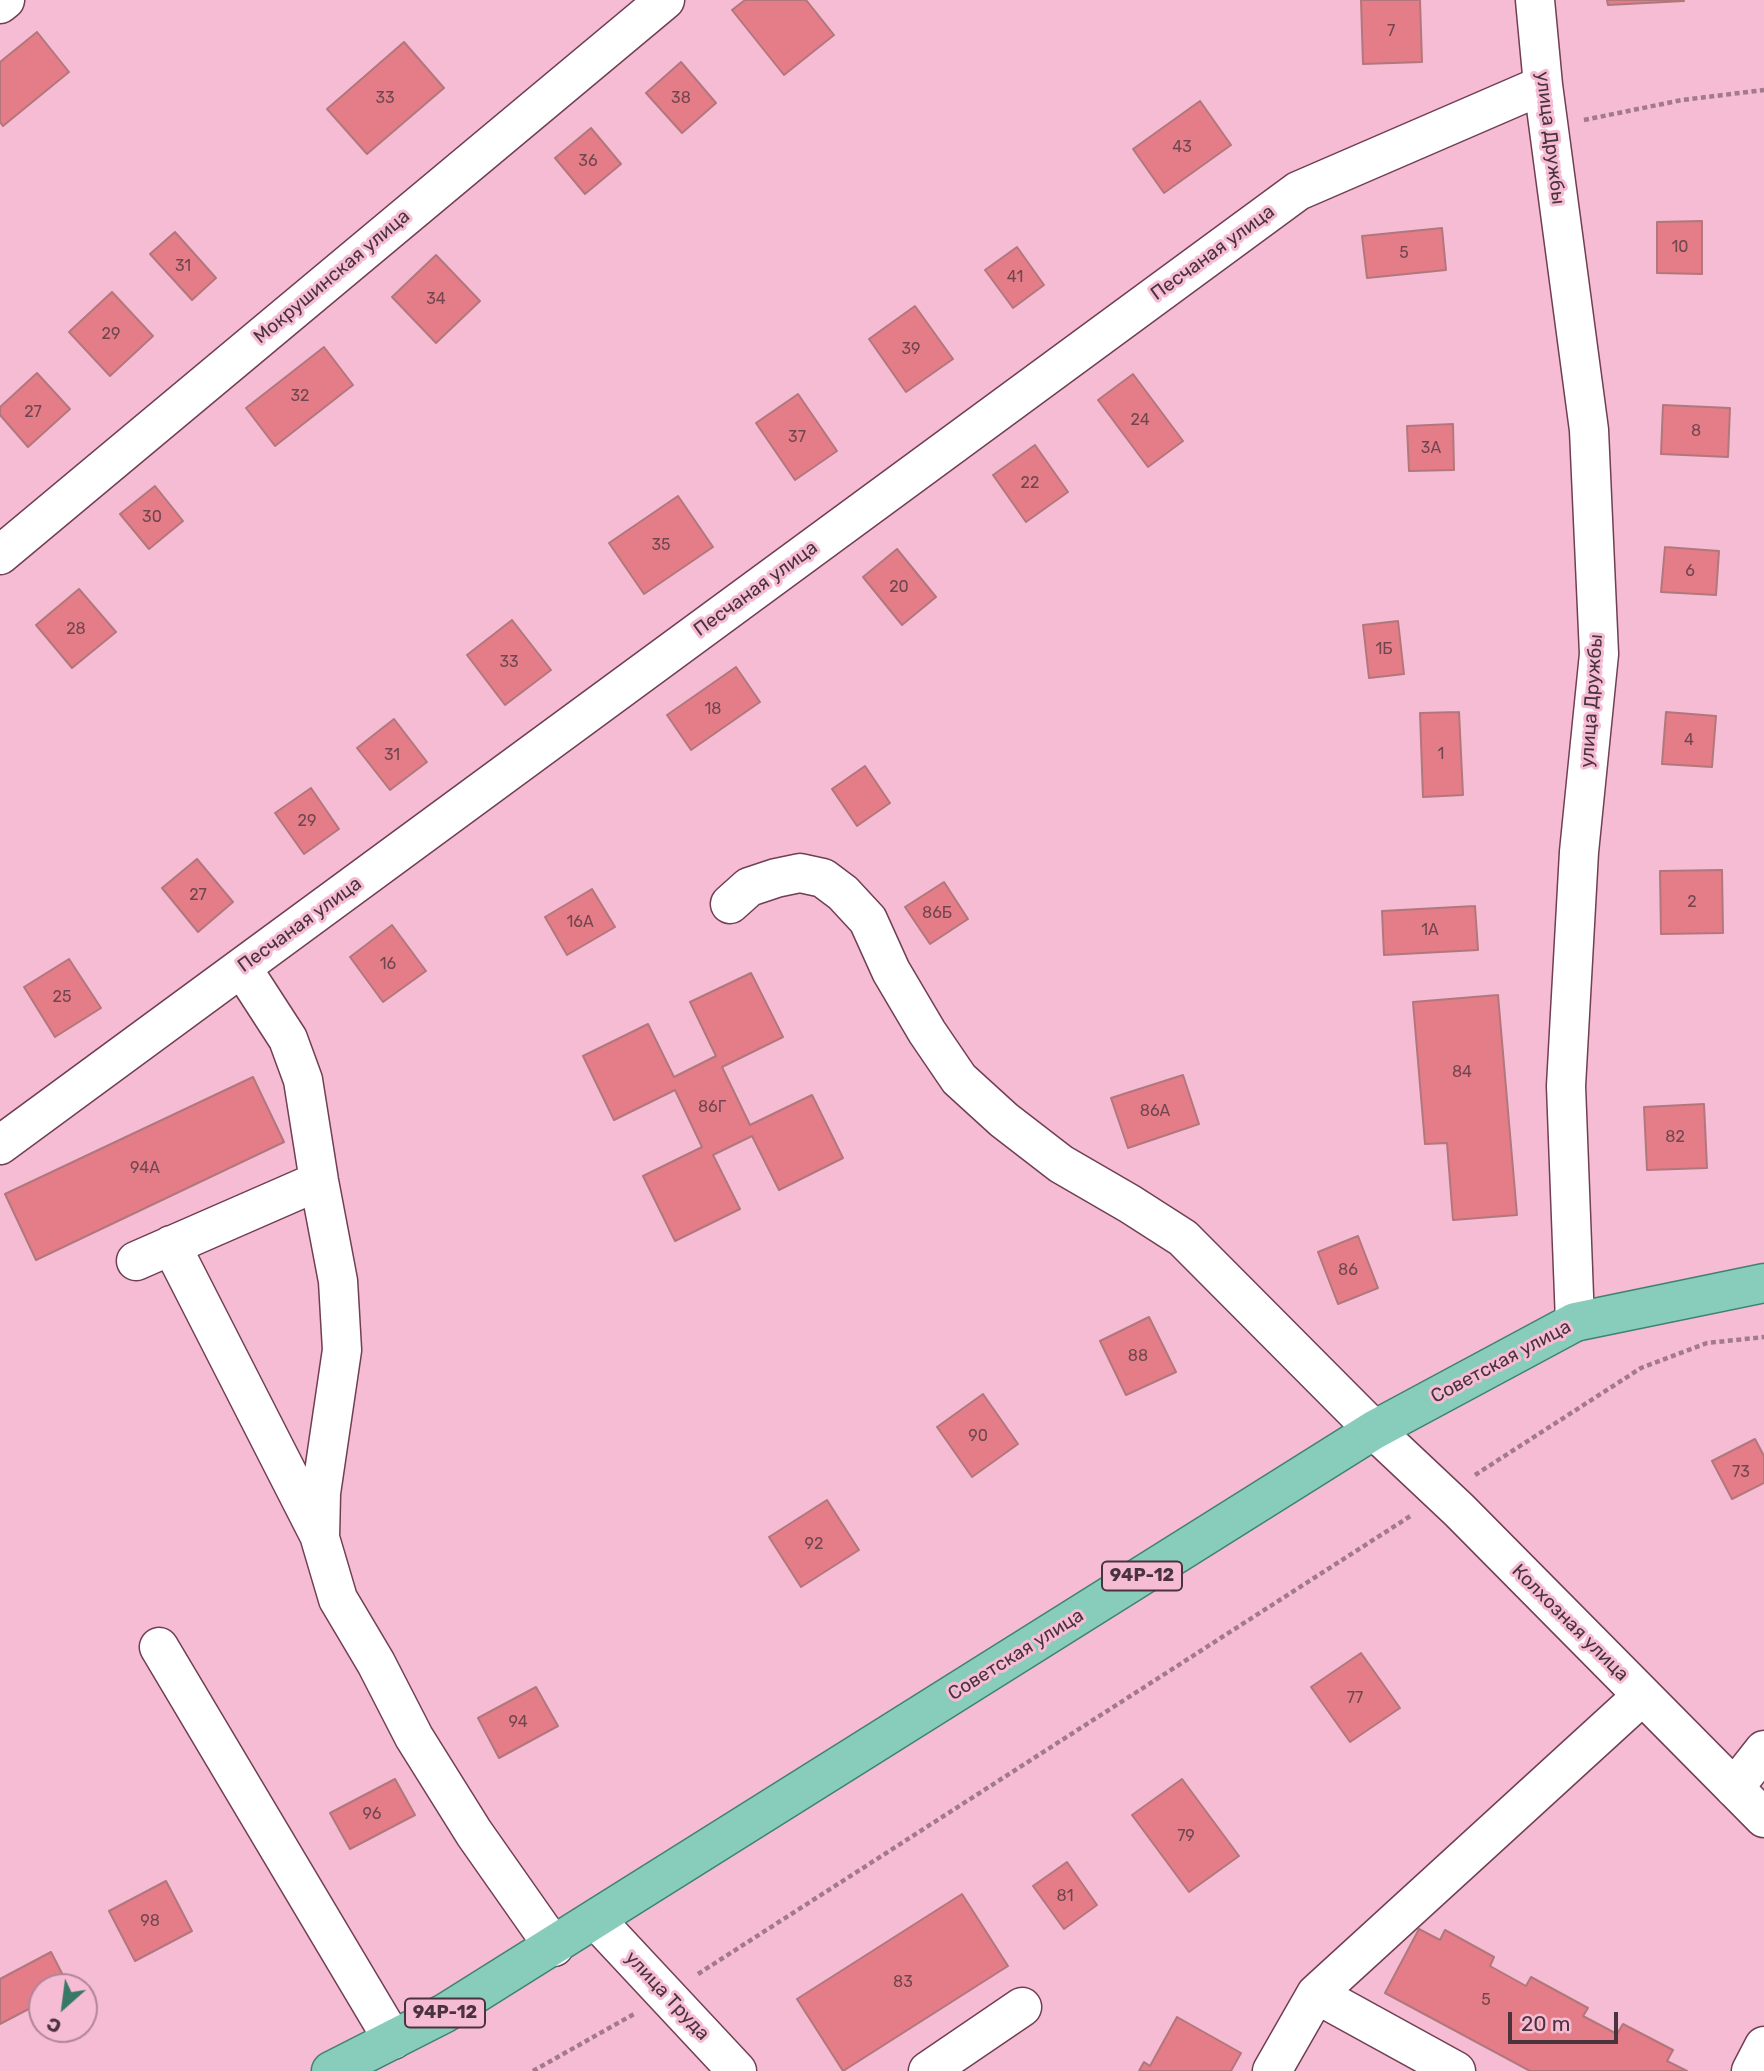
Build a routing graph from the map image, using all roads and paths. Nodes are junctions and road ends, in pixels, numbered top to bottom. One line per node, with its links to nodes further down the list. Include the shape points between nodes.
1 (5, 0): 4 (street)
2 (665, 0): 8 (street, Мокрушинская улица)
3 (1535, 0): 5 (street, улица Дружбы)
4 (0, 5)
5 (1543, 85): 7 (street, улица Дружбы); 10 (street, Песчаная улица, via 1298,191)
6 (1764, 90): 7 (path, via 1682,100)
7 (1549, 127): 16 (street, улица Дружбы, via 1589,430 1599,654 1579,852 1566,1086)
8 (0, 555)
9 (730, 904): 18 (street, Колхозная улица, via 749,887 800,873 823,878 843,893 868,920 891,971 959,1079 1060,1164 1183,1238)
10 (242, 968): 11 (street, Песчаная улица); 12 (street, via 288,1040 303,1080)
11 (0, 1146)
12 (318, 1181): 13 (street); 20 (street, via 338,1281 342,1350 321,1493)
13 (171, 1245): 14 (street); 20 (street)
14 (136, 1261)
15 (1764, 1283): 16 (main road, Советская улица / 94Р-12)
16 (1575, 1322): 18 (main road, Советская улица / 94Р-12)
17 (1764, 1337): 19 (path, via 1707,1343 1641,1368)
18 (1374, 1430): 19 (street, Колхозная улица); 26 (main road, Советская улица / 94Р-12)
19 (1443, 1495): 22 (street, Колхозная улица); 28 (path)
20 (320, 1538): 27 (street, via 338,1599 414,1737)
21 (159, 1647): 31 (street)
22 (1642, 1696): 24 (street, Колхозная улица); 29 (street)
23 (1764, 1750): 24 (street)
24 (1734, 1788): 25 (street, Колхозная улица)
25 (1764, 1818)
26 (596, 1920): 27 (main road, Советская улица / 94Р-12); 28 (street, улица Труда)
27 (554, 1947): 31 (main road, Советская улица / 94Р-12)
28 (666, 1994): 34 (path); 35 (street, улица Труда)
29 (1316, 1994): 37 (street); 38 (street)
30 (1022, 2007): 36 (street)
31 (393, 2040): 33 (main road, Советская улица / 94Р-12)
32 (1764, 2046): 39 (street)
33 (331, 2071)
34 (533, 2071)
35 (737, 2071)
36 (928, 2071)
37 (1272, 2071)
38 (1457, 2071)
39 (1751, 2071)

